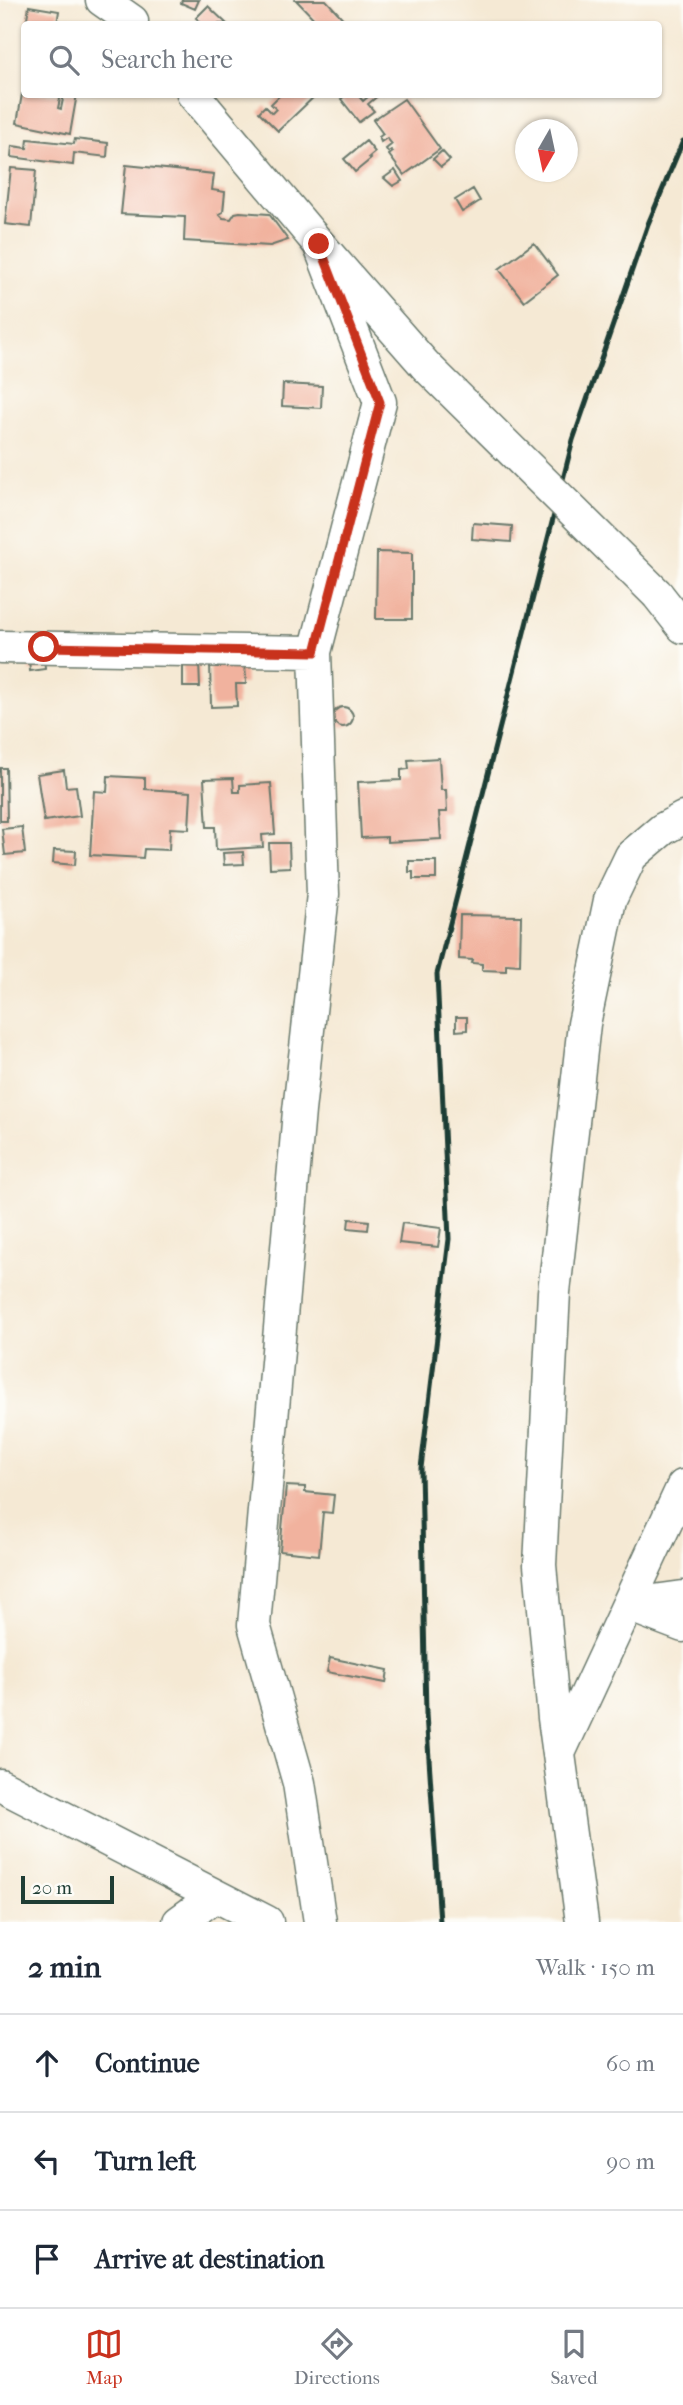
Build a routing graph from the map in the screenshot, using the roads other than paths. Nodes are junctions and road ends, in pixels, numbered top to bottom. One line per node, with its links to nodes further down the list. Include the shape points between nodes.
1 (102, 0): 2 (street)
2 (136, 15)
3 (197, 98): 4 (street)
4 (319, 244): 5 (street, bridge, via 426,366 657,594); 7 (street, via 380,402)
5 (683, 627)
6 (0, 647): 7 (street)
7 (315, 652): 18 (street, via 323,894 299,1111 254,1625 299,1783)
8 (683, 818): 13 (street, via 631,856 610,900 584,1024 554,1292 540,1565)
9 (683, 1486): 11 (street)
10 (683, 1597): 11 (street)
11 (628, 1605): 12 (street); 13 (street)
12 (683, 1626)
13 (559, 1753): 19 (street)
14 (0, 1785): 15 (street)
15 (215, 1896): 16 (street); 17 (street)
16 (180, 1922)
17 (267, 1922)
18 (320, 1922)
19 (582, 1922)

